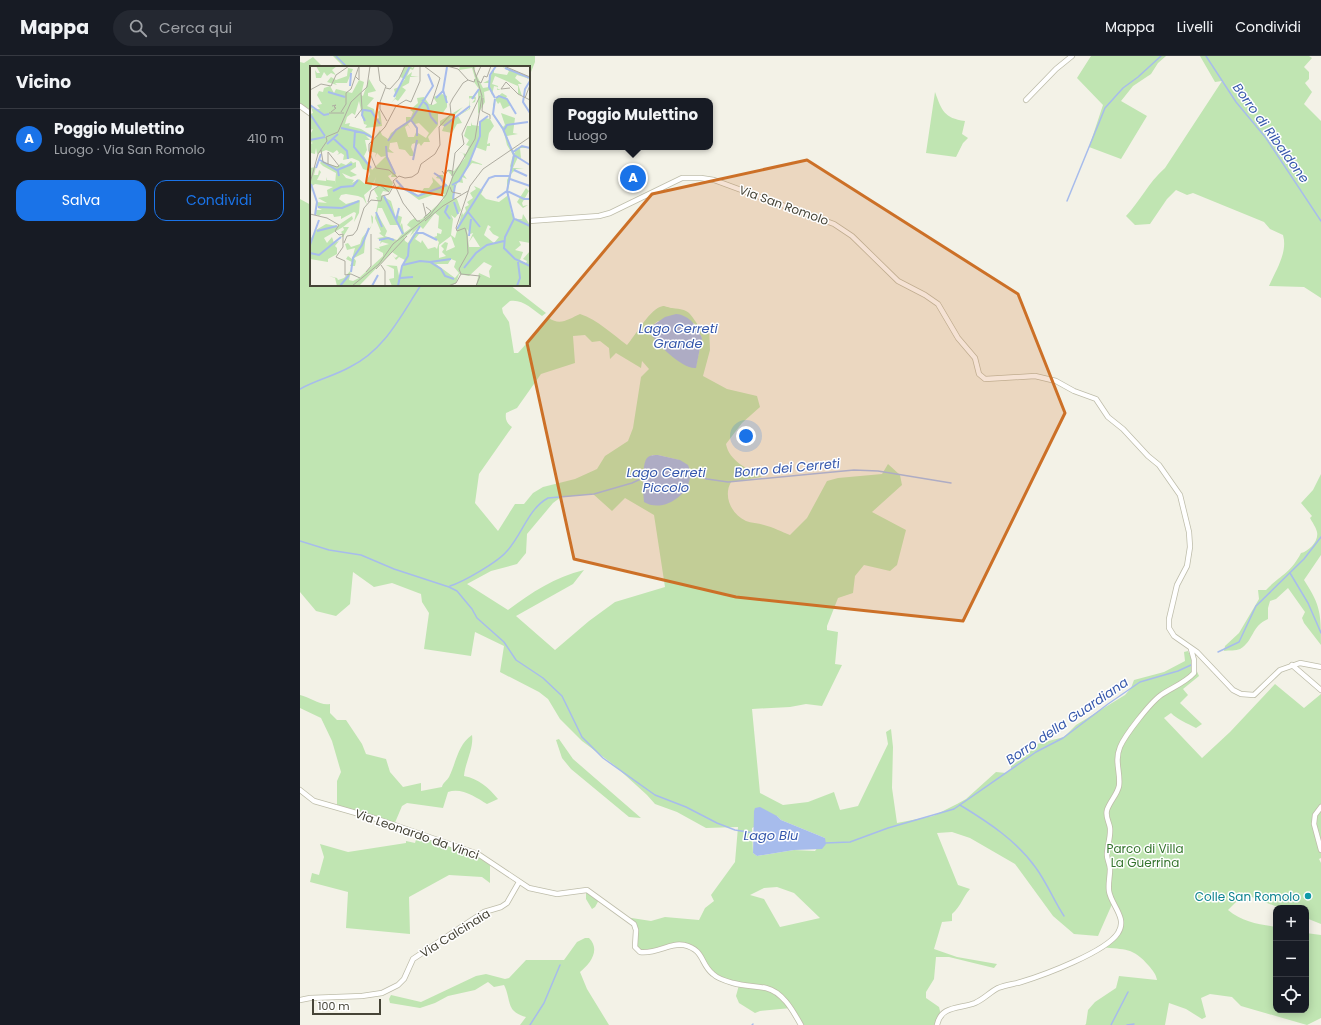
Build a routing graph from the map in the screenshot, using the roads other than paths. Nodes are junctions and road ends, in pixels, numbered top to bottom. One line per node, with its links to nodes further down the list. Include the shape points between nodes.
1 (1072, 56): 2 (street)
2 (1026, 100)
3 (300, 106): 4 (street)
4 (310, 113)
5 (530, 221): 6 (street, Via San Romolo, via 610,214 682,178 701,178 714,180 834,224 852,236 898,281 938,304 958,338 975,358 979,374 985,379 1035,376 1056,381 1096,399 1108,417 1159,465 1180,495 1189,532 1190,547 1186,566 1177,585 1169,628 1174,636)
6 (1191, 649): 7 (street, Via San Romolo, via 1234,690 1247,696 1261,690 1272,676); 16 (street, via 1194,673 1160,696 1137,722 1118,752 1119,785 1106,817 1110,827 1107,856 1110,893 1121,917 1118,933 1096,951 1071,963 996,989 984,999 972,1004 946,1010)
7 (1292, 665): 8 (street, via 1300,663); 9 (street)
8 (1321, 667)
9 (1321, 690)
10 (300, 790): 13 (street, Via Leonardo da Vinci, via 314,801 377,819 478,854)
11 (1321, 807): 12 (street, via 1315,815 1314,824)
12 (1321, 850)
13 (519, 882): 14 (street, Via Calcinaia, via 507,903 484,912 413,959 404,979 398,985 382,993); 15 (street, Via Leonardo da Vinci, via 529,888 557,894 582,890 591,892 634,924 635,947 640,952 659,951 678,944 686,945 701,955 713,974 739,985 776,992 792,1008)
14 (300, 1000)
15 (801, 1025)
16 (937, 1025)

